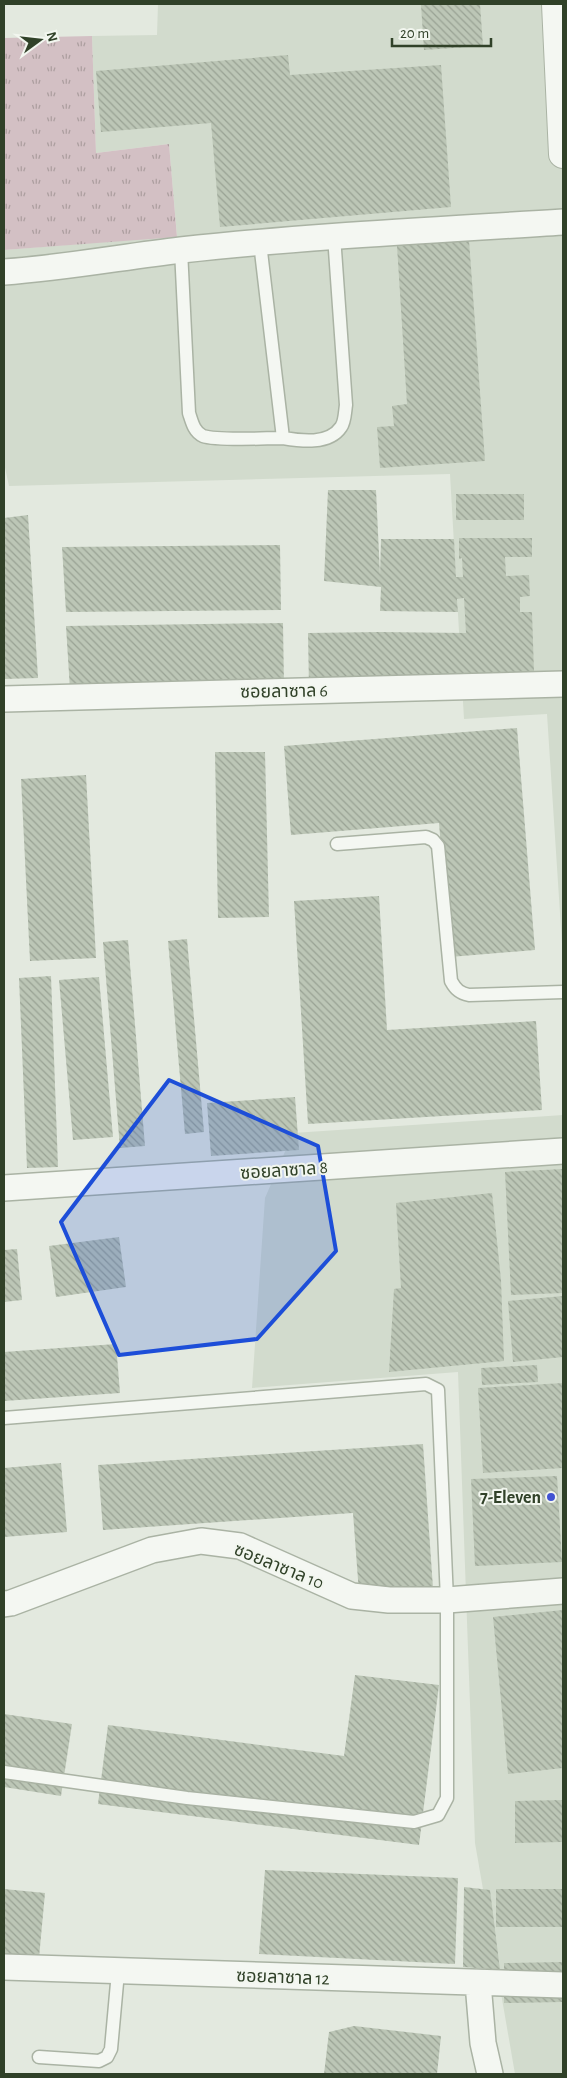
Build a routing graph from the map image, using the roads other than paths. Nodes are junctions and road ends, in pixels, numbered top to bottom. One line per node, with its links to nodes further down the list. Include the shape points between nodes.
1 (559, 17): 2 (street)
2 (563, 154)
3 (563, 222): 4 (street)
4 (334, 236): 5 (street); 8 (lane, via 346,405 343,426 333,436 324,438)
5 (260, 243): 6 (street); 8 (lane)
6 (181, 250): 7 (street); 8 (lane, via 189,413 193,428 216,438)
7 (4, 272)
8 (283, 438)
9 (563, 684): 10 (street, ซอยลาซาล 6)
10 (4, 699)
11 (337, 844): 12 (lane, via 426,837 438,846 451,981 461,993)
12 (563, 992)
13 (563, 1152): 14 (street, ซอยลาซาล 8)
14 (4, 1188)
15 (4, 1418): 17 (lane, via 426,1384 438,1390)
16 (563, 1591): 17 (street, ซอยลาซาล 10)
17 (447, 1600): 18 (street, ซอยลาซาล 10, via 352,1596 240,1546 201,1541 152,1550); 19 (lane, via 447,1798 438,1815 414,1822 187,1798)
18 (4, 1604)
19 (4, 1772)
20 (4, 1967): 21 (street, ซอยลาซาล 12)
21 (118, 1972): 22 (street, ซอยลาซาล 12); 24 (lane, via 111,2049 107,2057 99,2060)
22 (478, 1983): 23 (street, ซอยลาซาล 12); 25 (street, via 483,2043)
23 (563, 1985)
24 (39, 2057)
25 (490, 2074)

